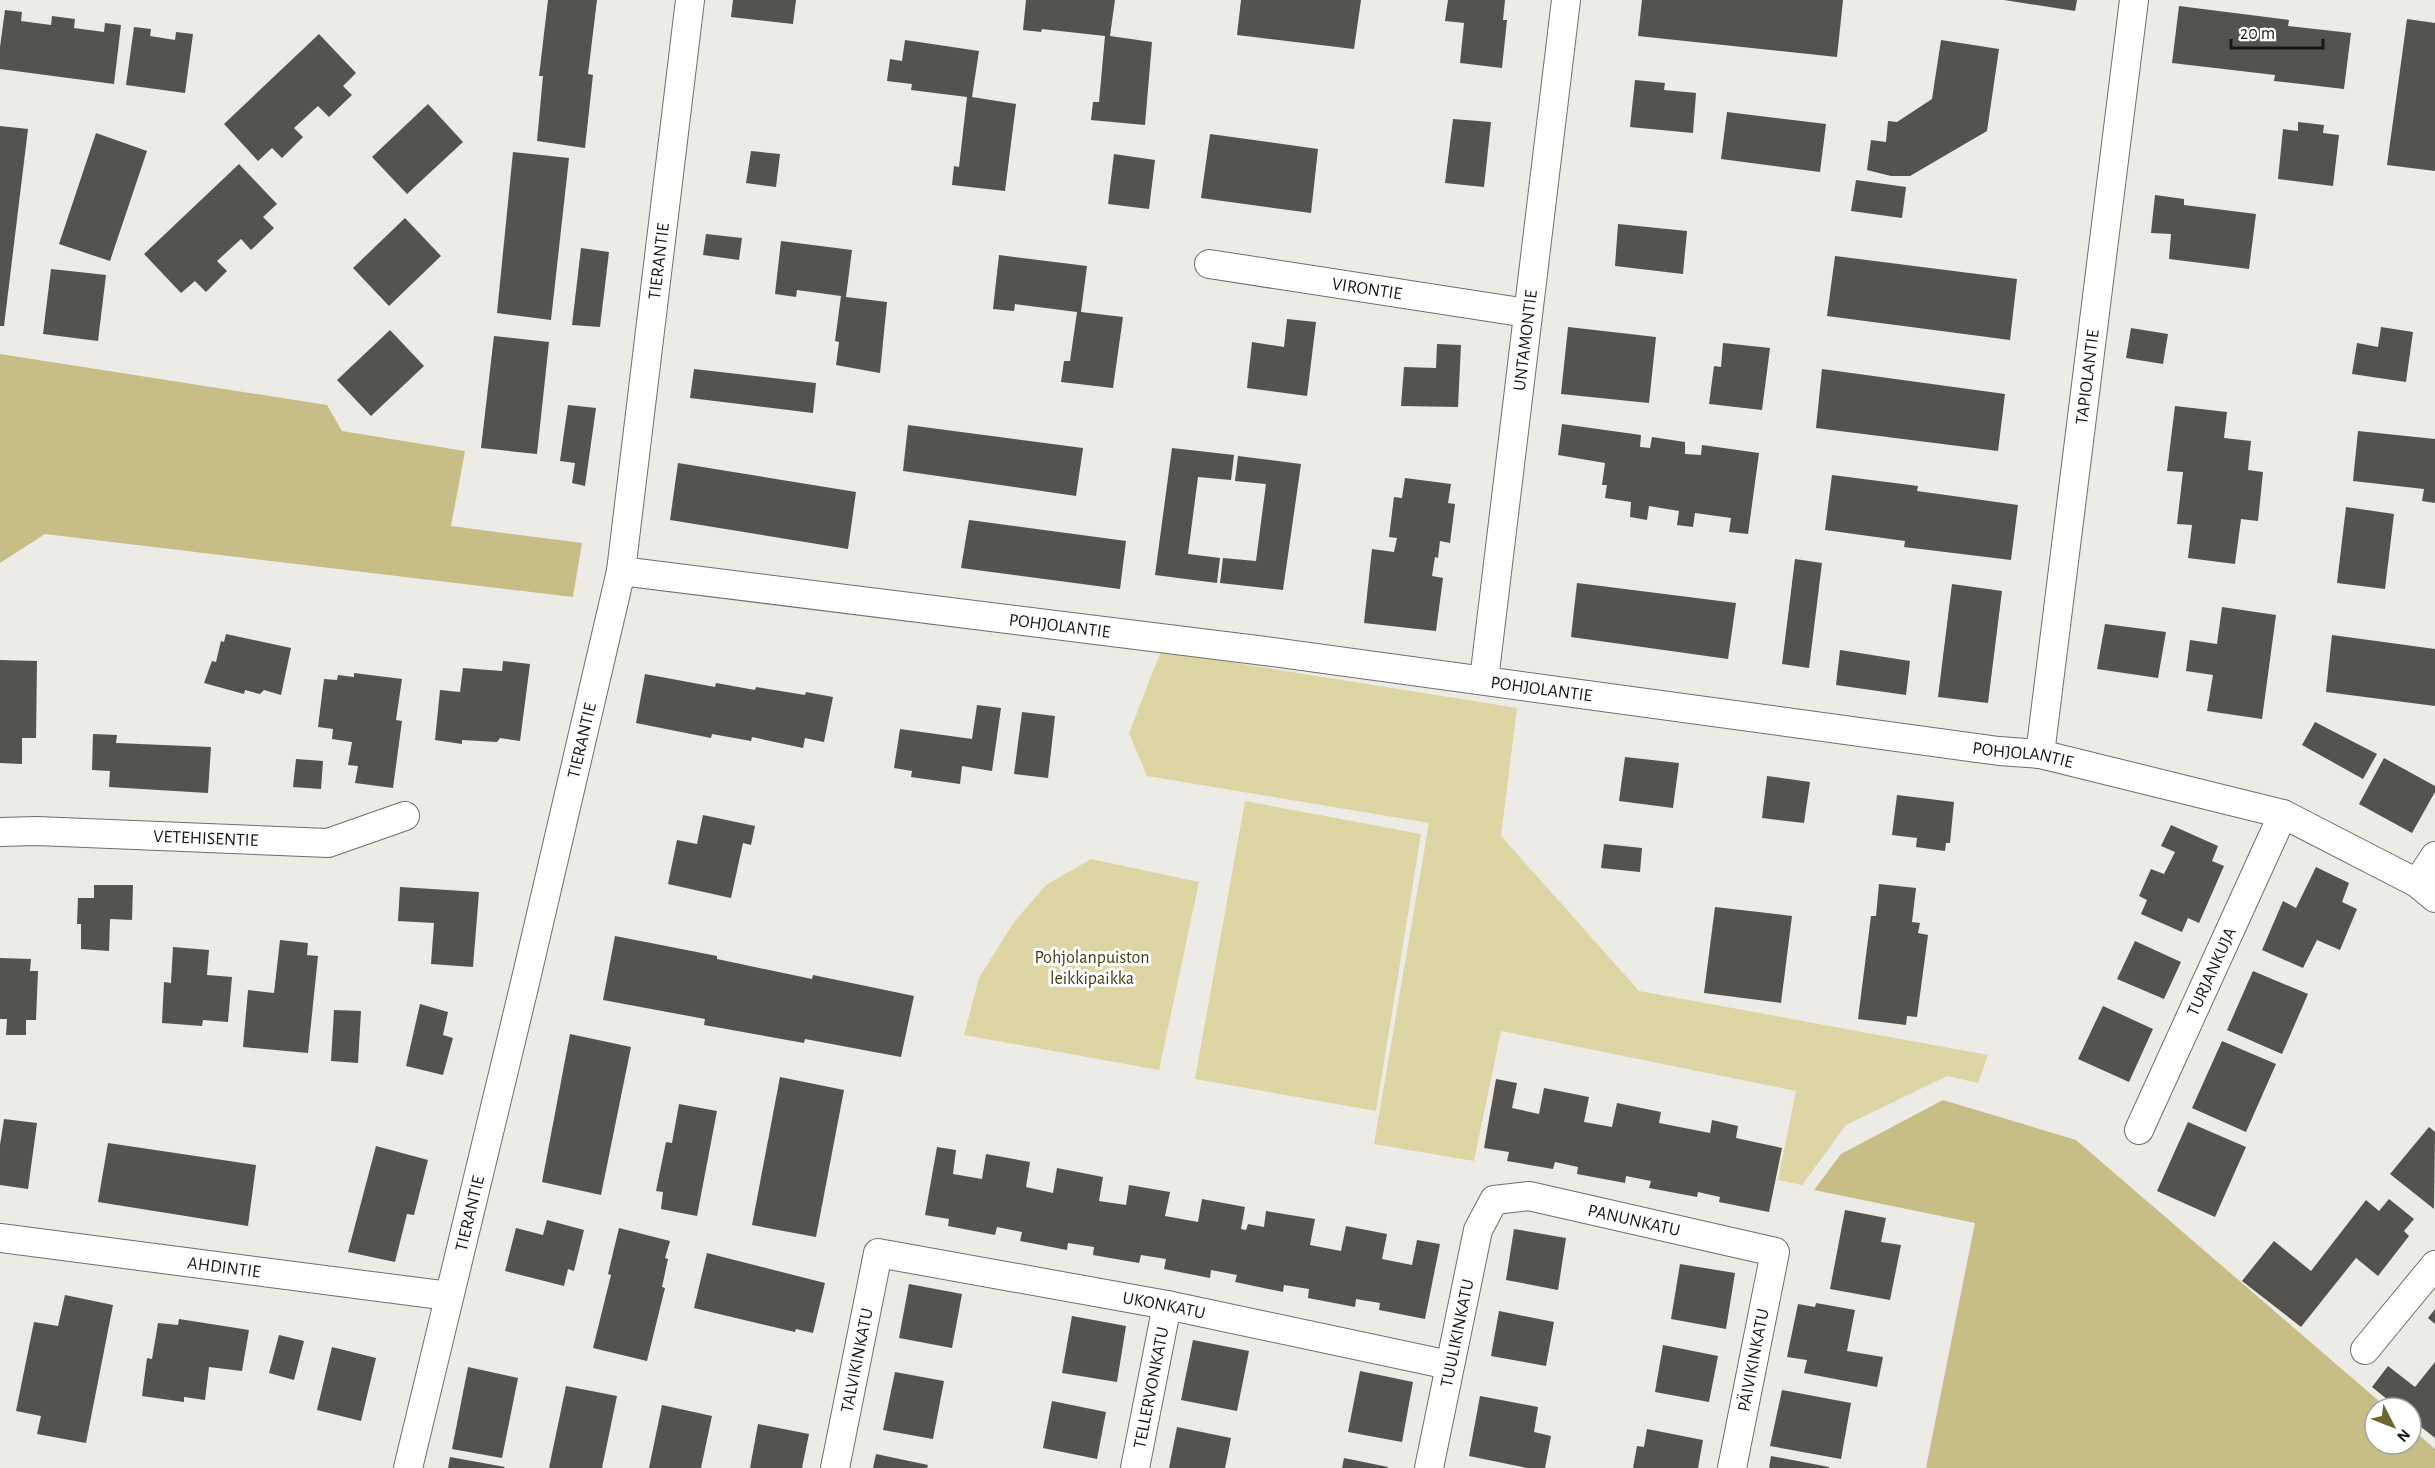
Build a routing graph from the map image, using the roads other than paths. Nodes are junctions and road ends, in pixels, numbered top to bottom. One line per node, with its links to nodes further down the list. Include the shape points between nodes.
1 (690, 0): 6 (street, TIERANTIE)
2 (1566, 0): 5 (street, UNTAMONTIE)
3 (2134, 0): 8 (street, TAPIOLANTIE)
4 (1209, 264): 5 (street, VIRONTIE)
5 (1527, 313): 7 (street, UNTAMONTIE)
6 (621, 571): 7 (street, POHJOLANTIE); 20 (street, TIERANTIE)
7 (1484, 680): 8 (street, POHJOLANTIE, via 1746,718)
8 (2040, 754): 9 (street, POHJOLANTIE)
9 (2283, 814): 13 (street, POHJOLANTIE); 14 (street, TURJANKUJA)
10 (405, 816): 11 (street, VETEHISENTIE, via 328,843)
11 (0, 832)
12 (2435, 856): 13 (street)
13 (2426, 891)
14 (2139, 1130)
15 (1494, 1200): 17 (street, PANUNKATU, via 1529,1196); 23 (street, TUULIKINKATU, via 1478,1230)
16 (0, 1238): 20 (street, AHDINTIE)
17 (1775, 1251): 28 (street, PÄIVIKINKATU)
18 (878, 1252): 21 (street, UKONKATU); 25 (street, TALVIKINKATU)
19 (2435, 1265): 22 (street)
20 (449, 1296): 24 (street, TIERANTIE)
21 (1167, 1305): 23 (street, UKONKATU); 26 (street, TELLERVONKATU)
22 (2364, 1350)
23 (1449, 1365): 27 (street, TUULIKINKATU)
24 (408, 1468)
25 (835, 1468)
26 (1135, 1468)
27 (1429, 1468)
28 (1732, 1468)

